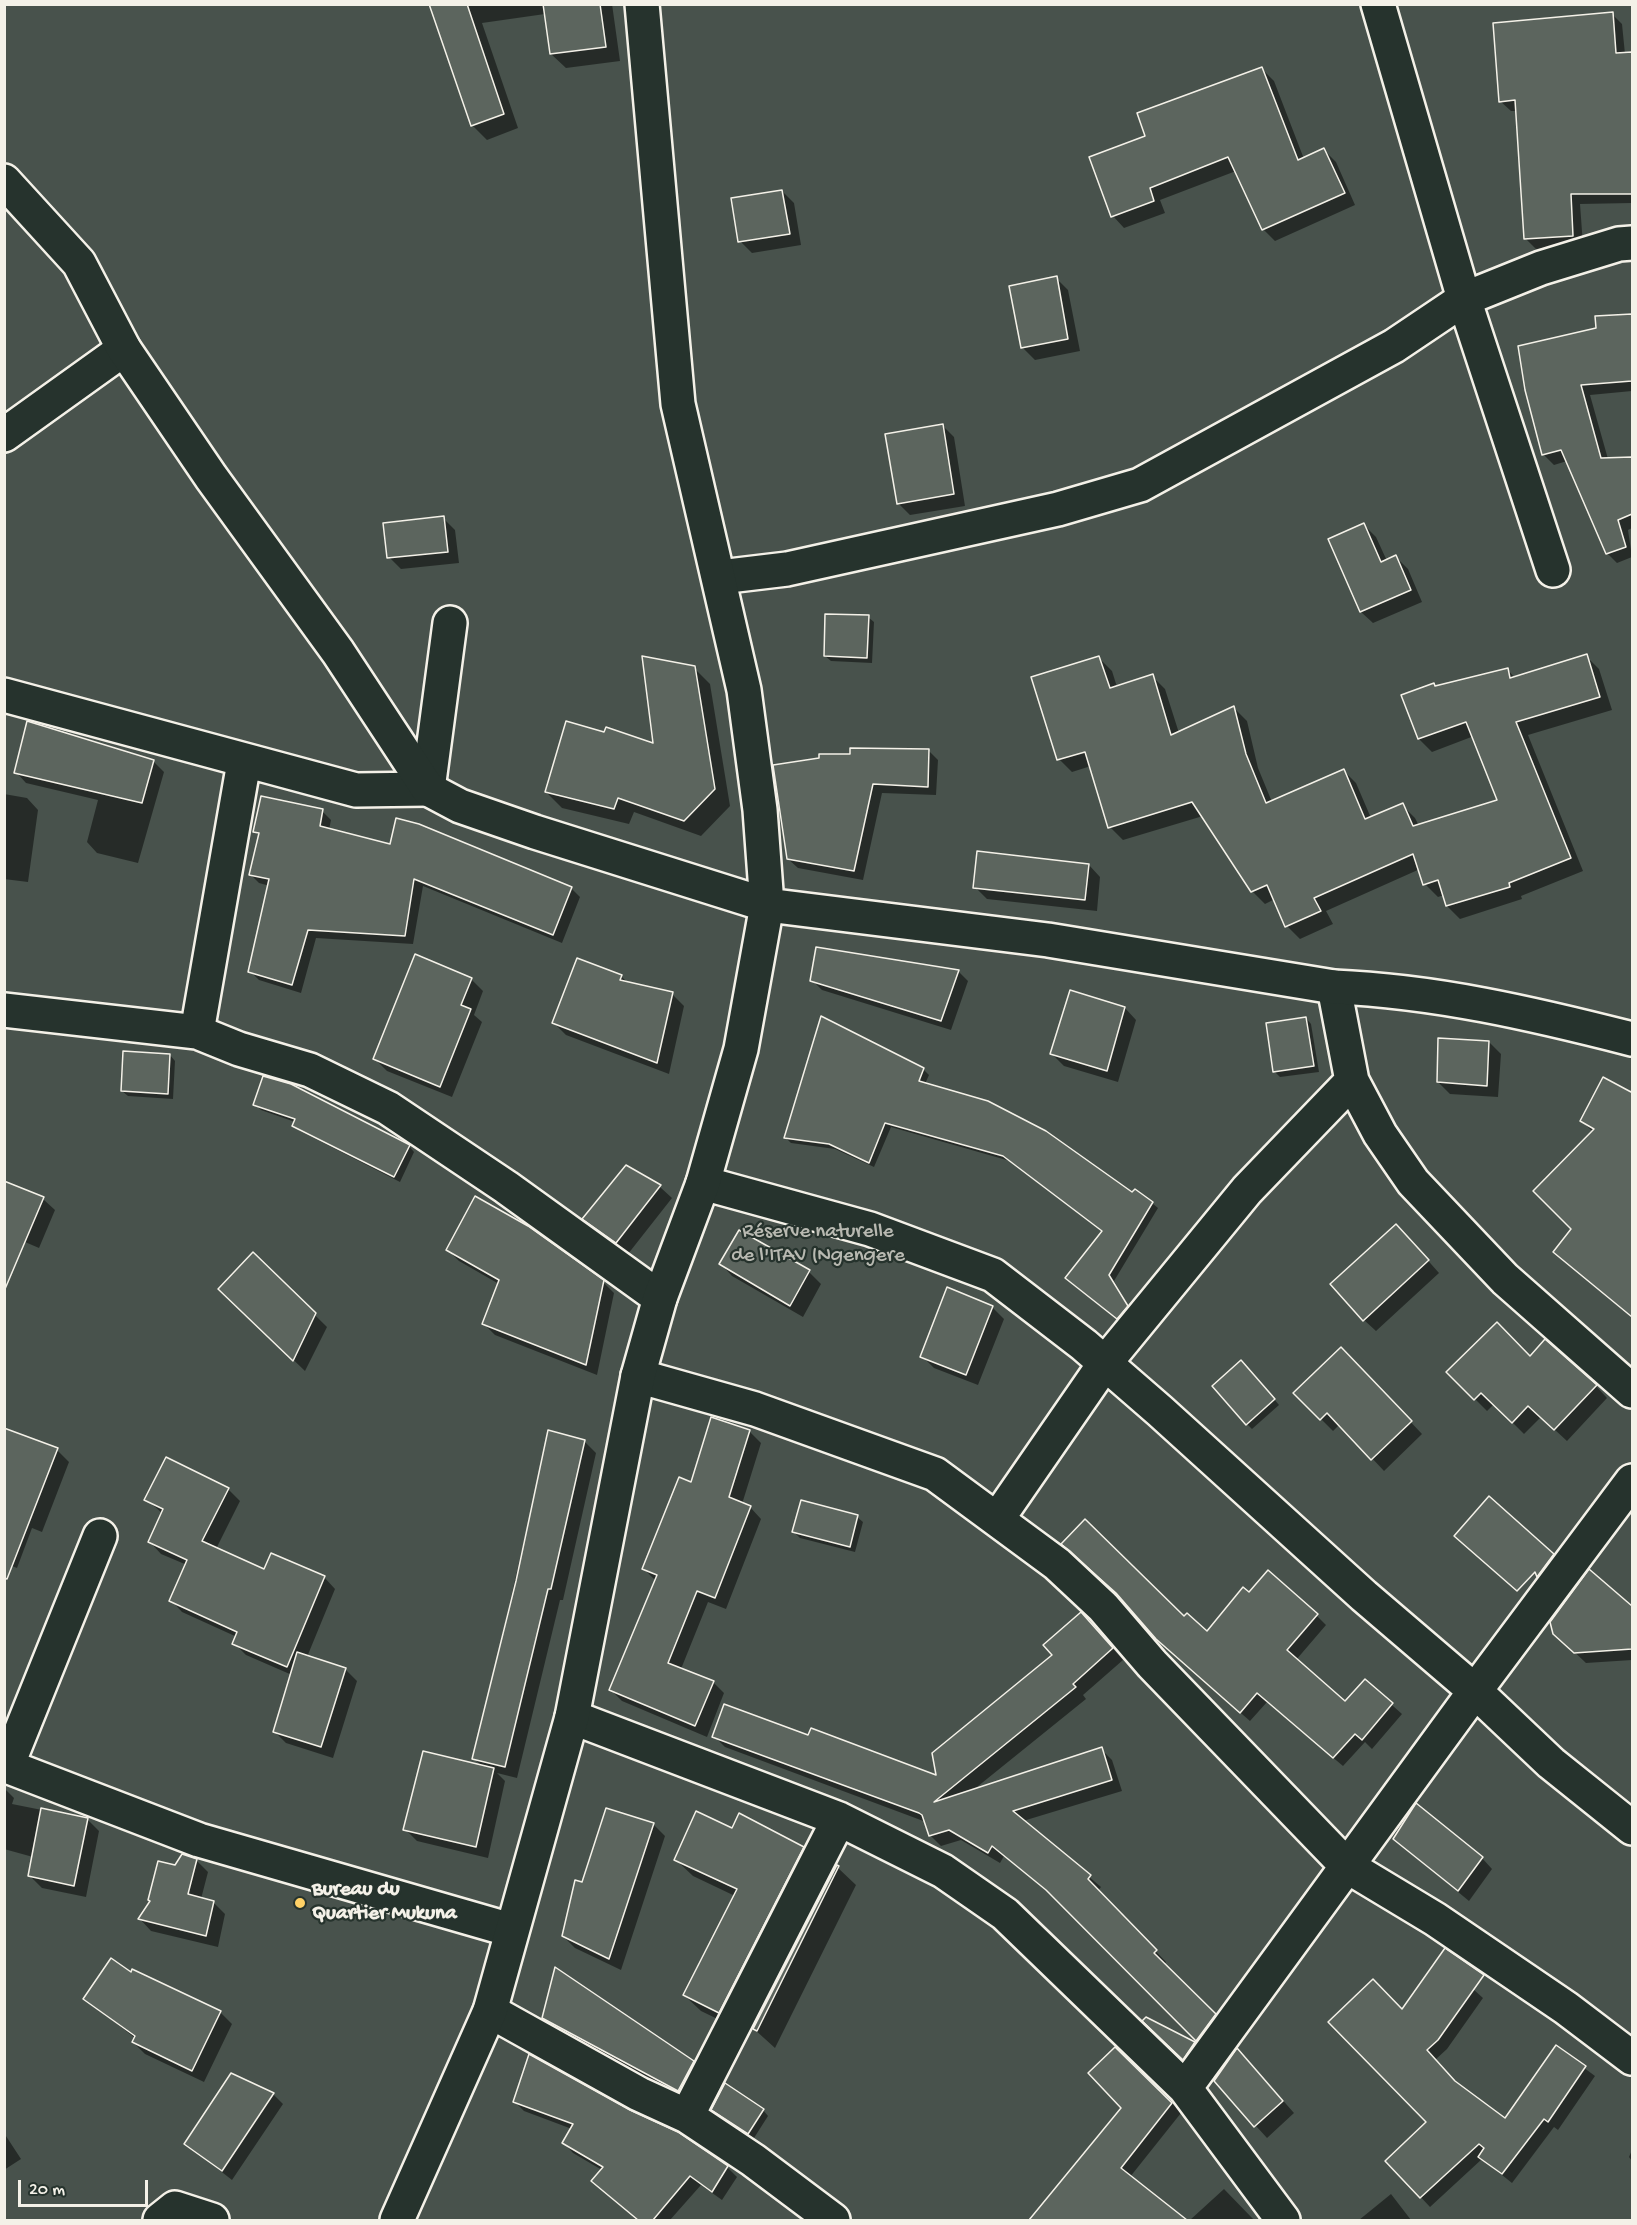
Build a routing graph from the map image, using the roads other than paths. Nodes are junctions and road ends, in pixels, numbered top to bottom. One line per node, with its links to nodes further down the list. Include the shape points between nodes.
1 (642, 4): 9 (street, via 678,404)
2 (1378, 4): 5 (street)
3 (8, 181): 6 (street, via 79,263)
4 (1632, 243): 5 (street, via 1541,268)
5 (1464, 299): 8 (street); 9 (street, via 1394,346 1140,485 1058,509 787,569)
6 (124, 349): 7 (street); 13 (street, via 338,652)
7 (4, 435)
8 (1553, 570)
9 (720, 577): 14 (street, via 744,690 760,810)
10 (450, 623): 13 (street)
11 (4, 695): 12 (street)
12 (244, 762): 13 (street, via 356,790); 17 (street)
13 (428, 789): 14 (street, via 460,806 535,832)
14 (767, 905): 15 (street, via 1048,940); 20 (street, via 741,1049)
15 (1334, 987): 18 (street, via 1471,1001); 19 (street)
16 (4, 1010): 17 (street)
17 (197, 1032): 21 (street, via 310,1070 388,1108)
18 (1632, 1039)
19 (1352, 1081): 22 (street, via 1247,1190); 24 (street, via 1380,1134 1413,1182 1504,1279)
20 (703, 1183): 21 (street); 22 (street, via 870,1229 993,1275)
21 (660, 1298): 23 (street)
22 (1105, 1363): 26 (street); 28 (street)
23 (638, 1376): 26 (street, via 755,1409 935,1474); 29 (street)
24 (1632, 1391)
25 (1632, 1481): 28 (street)
26 (998, 1518): 33 (street, via 1103,1607 1152,1664)
27 (100, 1536): 30 (street)
28 (1475, 1691): 32 (street, via 1551,1763); 33 (street)
29 (572, 1717): 31 (street); 34 (street)
30 (6, 1765): 34 (street, via 199,1840)
31 (838, 1819): 37 (street, via 944,1871 1005,1914); 38 (street)
32 (1632, 1828)
33 (1347, 1866): 36 (street, via 1435,1919); 37 (street)
34 (511, 1930): 35 (street)
35 (490, 2011): 38 (street, via 639,2094); 41 (street)
36 (1632, 2058)
37 (1185, 2088): 43 (street)
38 (687, 2116): 42 (street)
39 (160, 2220): 40 (street, via 175,2208)
40 (212, 2220)
41 (397, 2220)
42 (833, 2220)
43 (1283, 2220)

